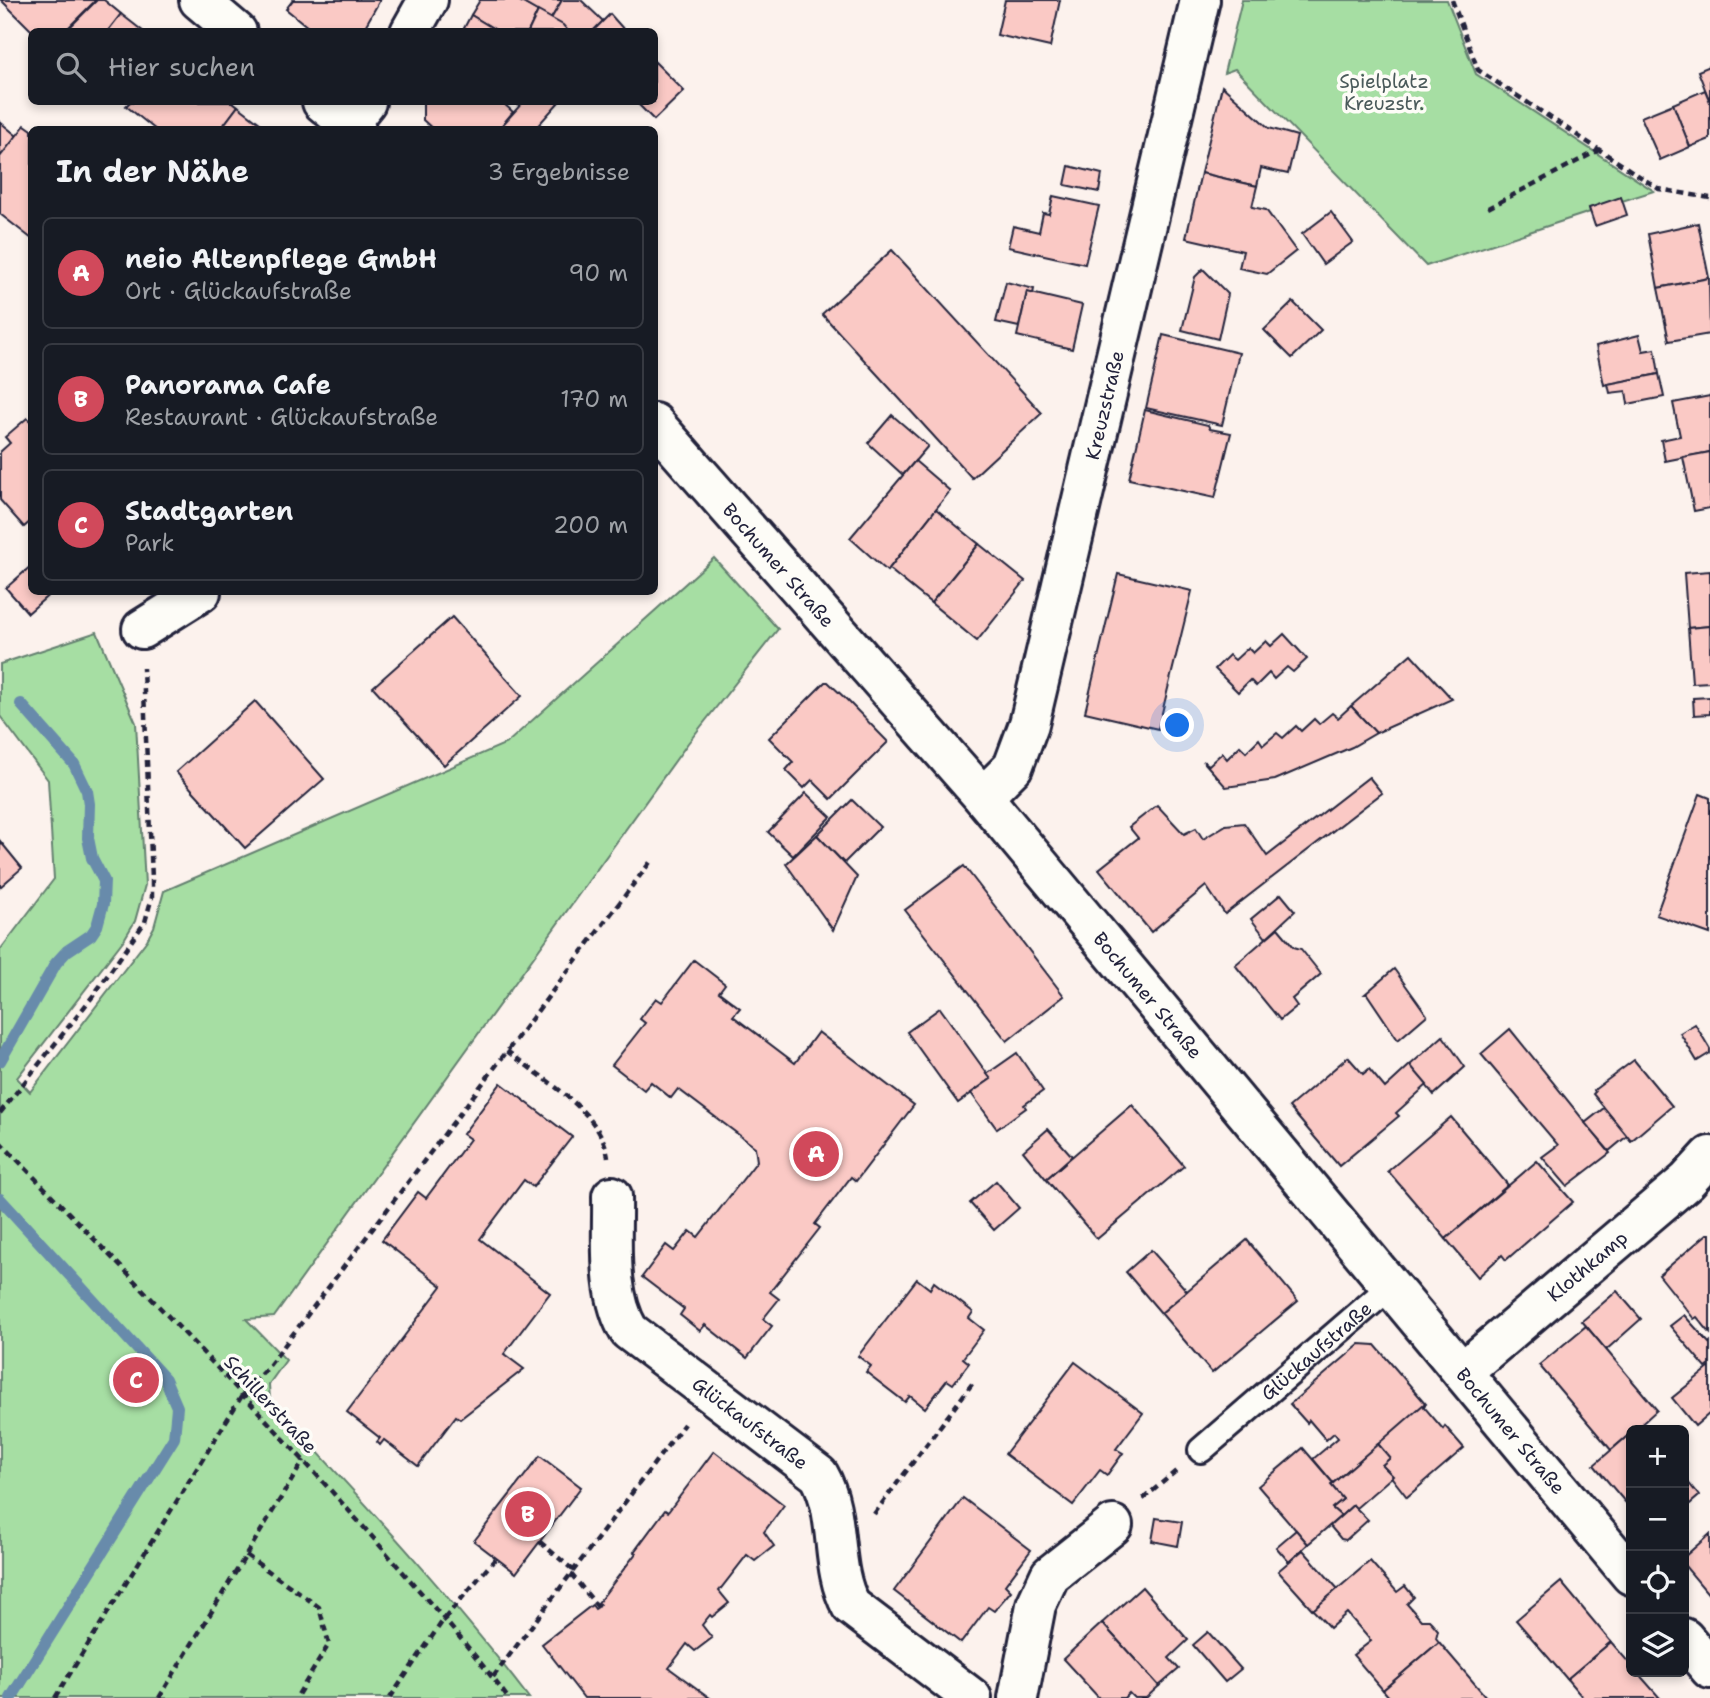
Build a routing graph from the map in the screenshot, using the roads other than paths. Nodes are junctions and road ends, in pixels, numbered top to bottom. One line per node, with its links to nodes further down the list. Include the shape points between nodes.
1 (199, 0): 4 (street)
2 (428, 0): 5 (street)
3 (1200, 0): 9 (street, Kreuzstraße, via 1029,724 1013,767)
4 (232, 28)
5 (412, 28)
6 (658, 429): 9 (street, Bochumer Straße)
7 (196, 595): 8 (street)
8 (142, 629)
9 (984, 797): 12 (street, Bochumer Straße)
10 (1710, 1156): 13 (street, Klothkamp, via 1687,1181)
11 (612, 1196): 19 (street, Glückaufstraße, via 614,1275 619,1314 629,1331 819,1475 828,1491 842,1590 851,1606)
12 (1391, 1286): 13 (street, Bochumer Straße); 14 (lane, Glückaufstraße)
13 (1462, 1372): 16 (street, Bochumer Straße)
14 (1201, 1450)
15 (1113, 1525): 20 (street, via 1050,1576 1041,1591)
16 (1626, 1569)
17 (1689, 1643): 18 (street)
18 (1710, 1669)
19 (972, 1698)
20 (1018, 1698)

